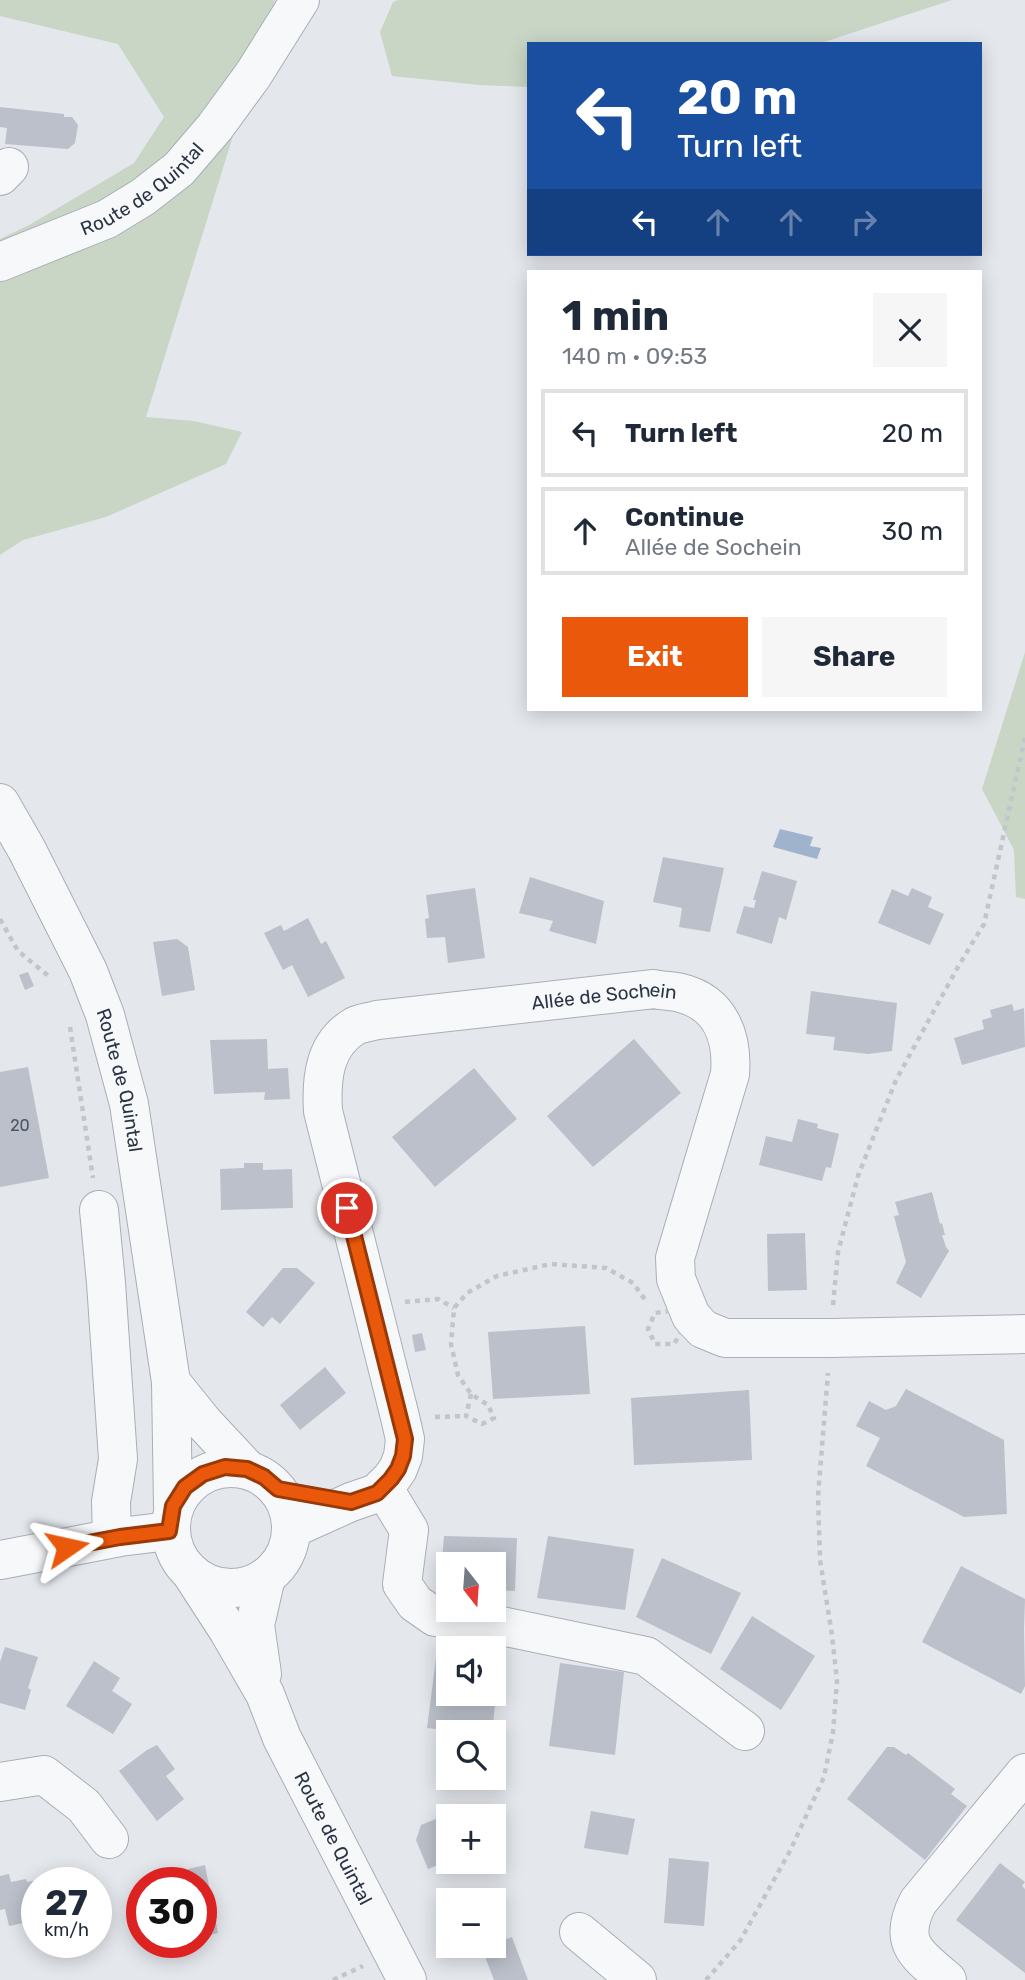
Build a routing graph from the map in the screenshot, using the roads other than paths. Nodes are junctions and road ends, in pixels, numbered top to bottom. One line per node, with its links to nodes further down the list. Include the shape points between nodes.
1 (300, 0): 2 (street, Route de Quintal, via 253,75 178,169 107,219)
2 (0, 262)
3 (0, 803): 4 (street, Route de Quintal)
4 (13, 854): 7 (street, Route de Quintal, via 88,971 105,1015 129,1104)
5 (99, 1210): 12 (street, via 118,1459 111,1502)
6 (1025, 1334): 9 (street, Allée de Sochein, via 725,1338 703,1329 684,1301 675,1258 730,1074 731,1055 728,1034 717,1016 684,994 654,989 377,1020 356,1026 338,1041 325,1063 321,1087 323,1111 405,1439 398,1469)
7 (171, 1382): 8 (street, via 204,1423); 10 (street, Route de Quintal)
8 (263, 1479): 9 (street); 10 (street, via 225,1467 203,1474 185,1487); 11 (street, via 288,1508)
9 (367, 1494): 11 (street); 17 (street, via 409,1530 402,1584 415,1603 435,1617 487,1623 646,1656)
10 (171, 1519): 12 (street); 14 (street, via 176,1556)
11 (291, 1529): 15 (street, via 284,1556)
12 (112, 1538): 13 (street)
13 (0, 1560)
14 (192, 1576): 15 (street, via 216,1587 242,1587); 16 (street, Route de Quintal)
15 (267, 1577): 16 (street, Route de Quintal, via 255,1625)
16 (264, 1694): 22 (street, Route de Quintal, via 282,1738)
17 (745, 1731)
18 (1025, 1773): 24 (street, via 910,1917 912,1945)
19 (0, 1782): 20 (street, via 44,1775 84,1806)
20 (109, 1839)
21 (579, 1932): 23 (street)
22 (407, 1980)
23 (638, 1980)
24 (947, 1980)

